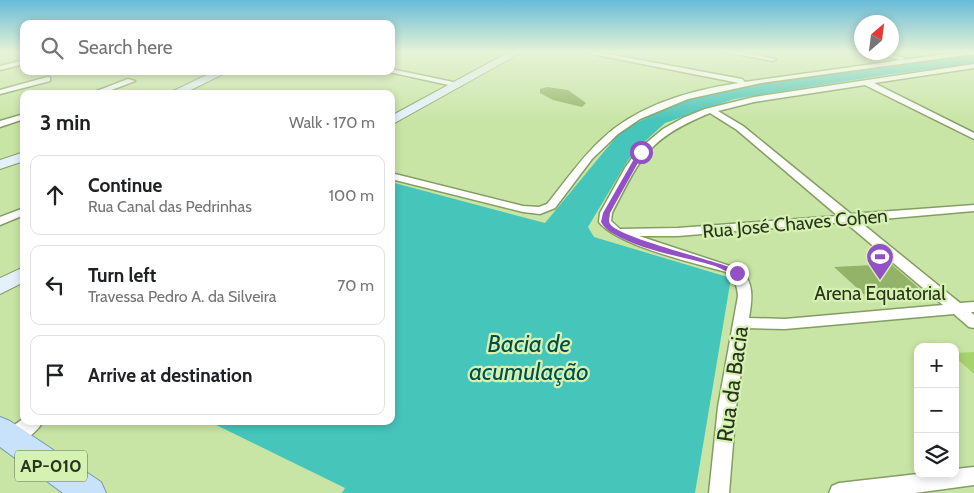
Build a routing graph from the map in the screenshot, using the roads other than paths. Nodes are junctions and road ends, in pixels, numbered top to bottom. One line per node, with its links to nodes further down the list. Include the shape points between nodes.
1 (215, 75): 13 (main road)
2 (412, 75): 11 (street)
3 (475, 75): 11 (main road)
4 (707, 75): 10 (street)
5 (789, 75): 10 (street)
6 (915, 75): 9 (street)
7 (47, 78): 14 (street)
8 (131, 81): 12 (street)
9 (865, 82): 15 (street, via 759,98); 19 (street)
10 (750, 83): 22 (street, via 692,94 637,117 601,144 551,206 540,211 523,210)
11 (458, 84): 17 (main road)
12 (105, 90)
13 (182, 90)
14 (0, 92)
15 (712, 110): 25 (street, via 740,128); 27 (street, via 676,124 641,152 606,213 605,222)
16 (20, 117): 18 (street)
17 (395, 119)
18 (0, 124)
19 (974, 136)
20 (20, 158): 21 (main road)
21 (0, 165)
22 (395, 177)
23 (974, 208): 25 (street, Rua José Chaves Cohen)
24 (20, 213): 26 (street)
25 (847, 219): 27 (street, Rua José Chaves Cohen, via 669,233); 33 (street)
26 (0, 221)
27 (616, 232): 34 (street, Rua da Bacia, via 721,265 741,276 745,296)
28 (20, 273): 30 (main road)
29 (20, 274): 31 (main road)
30 (0, 280)
31 (0, 287)
32 (974, 307): 33 (street)
33 (957, 309): 34 (street, via 785,324); 35 (street)
34 (741, 323): 39 (street, Rua da Bacia, via 727,407)
35 (974, 323)
36 (16, 430): 38 (main road, AP-010)
37 (974, 476): 40 (street)
38 (90, 493)
39 (719, 493)
40 (839, 493)

